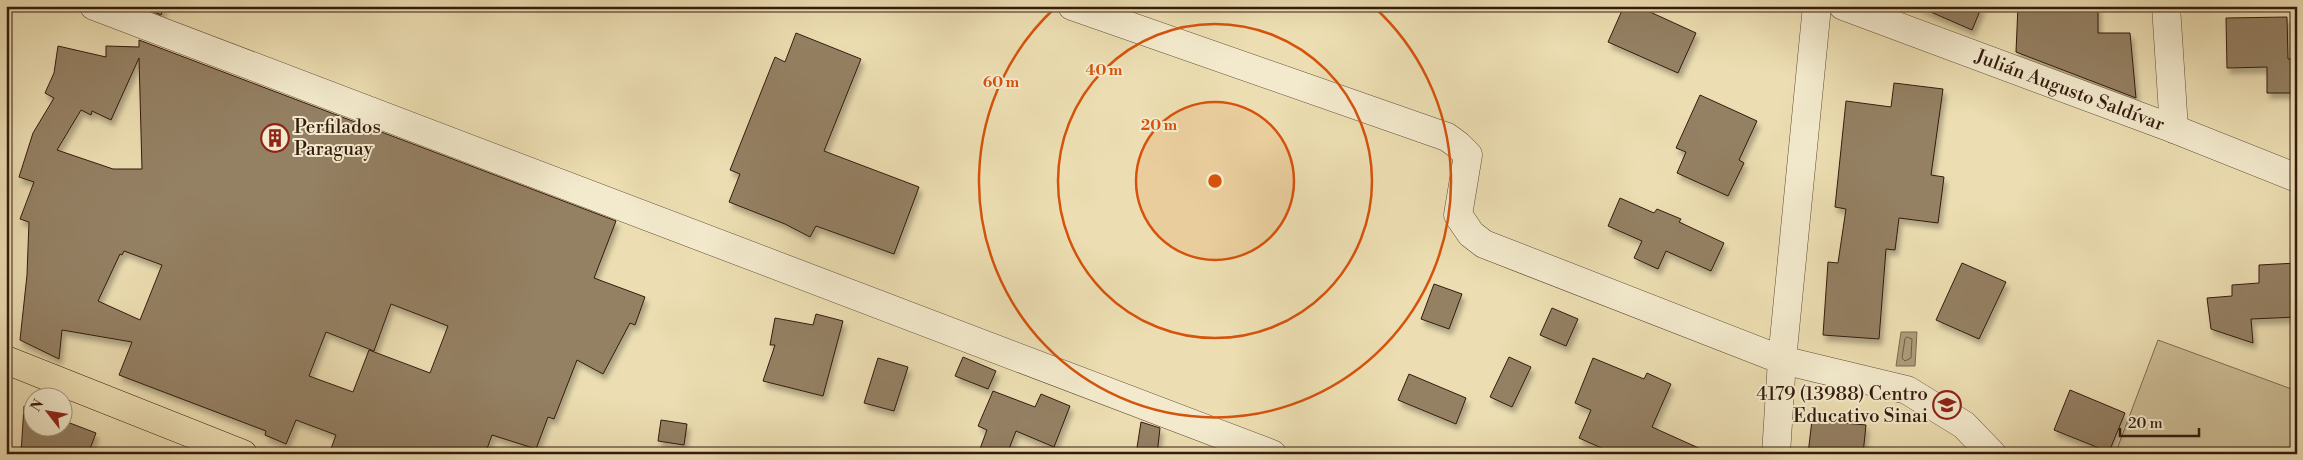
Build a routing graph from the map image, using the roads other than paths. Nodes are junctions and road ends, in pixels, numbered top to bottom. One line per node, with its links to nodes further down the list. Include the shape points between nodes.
1 (94, 6): 11 (street)
2 (1072, 6): 9 (street, via 1447,137 1468,155 1458,215 1471,234 1484,244)
3 (1817, 6): 9 (street)
4 (1843, 6): 6 (street, Julián Augusto Saldívar)
5 (2166, 6): 6 (street)
6 (2174, 129): 7 (street, Julián Augusto Saldívar)
7 (2297, 178)
8 (6, 360): 10 (main road)
9 (1782, 360): 12 (street); 13 (street, via 1907,390 1964,425)
10 (243, 454)
11 (1272, 454)
12 (1776, 454)
13 (1992, 454)

